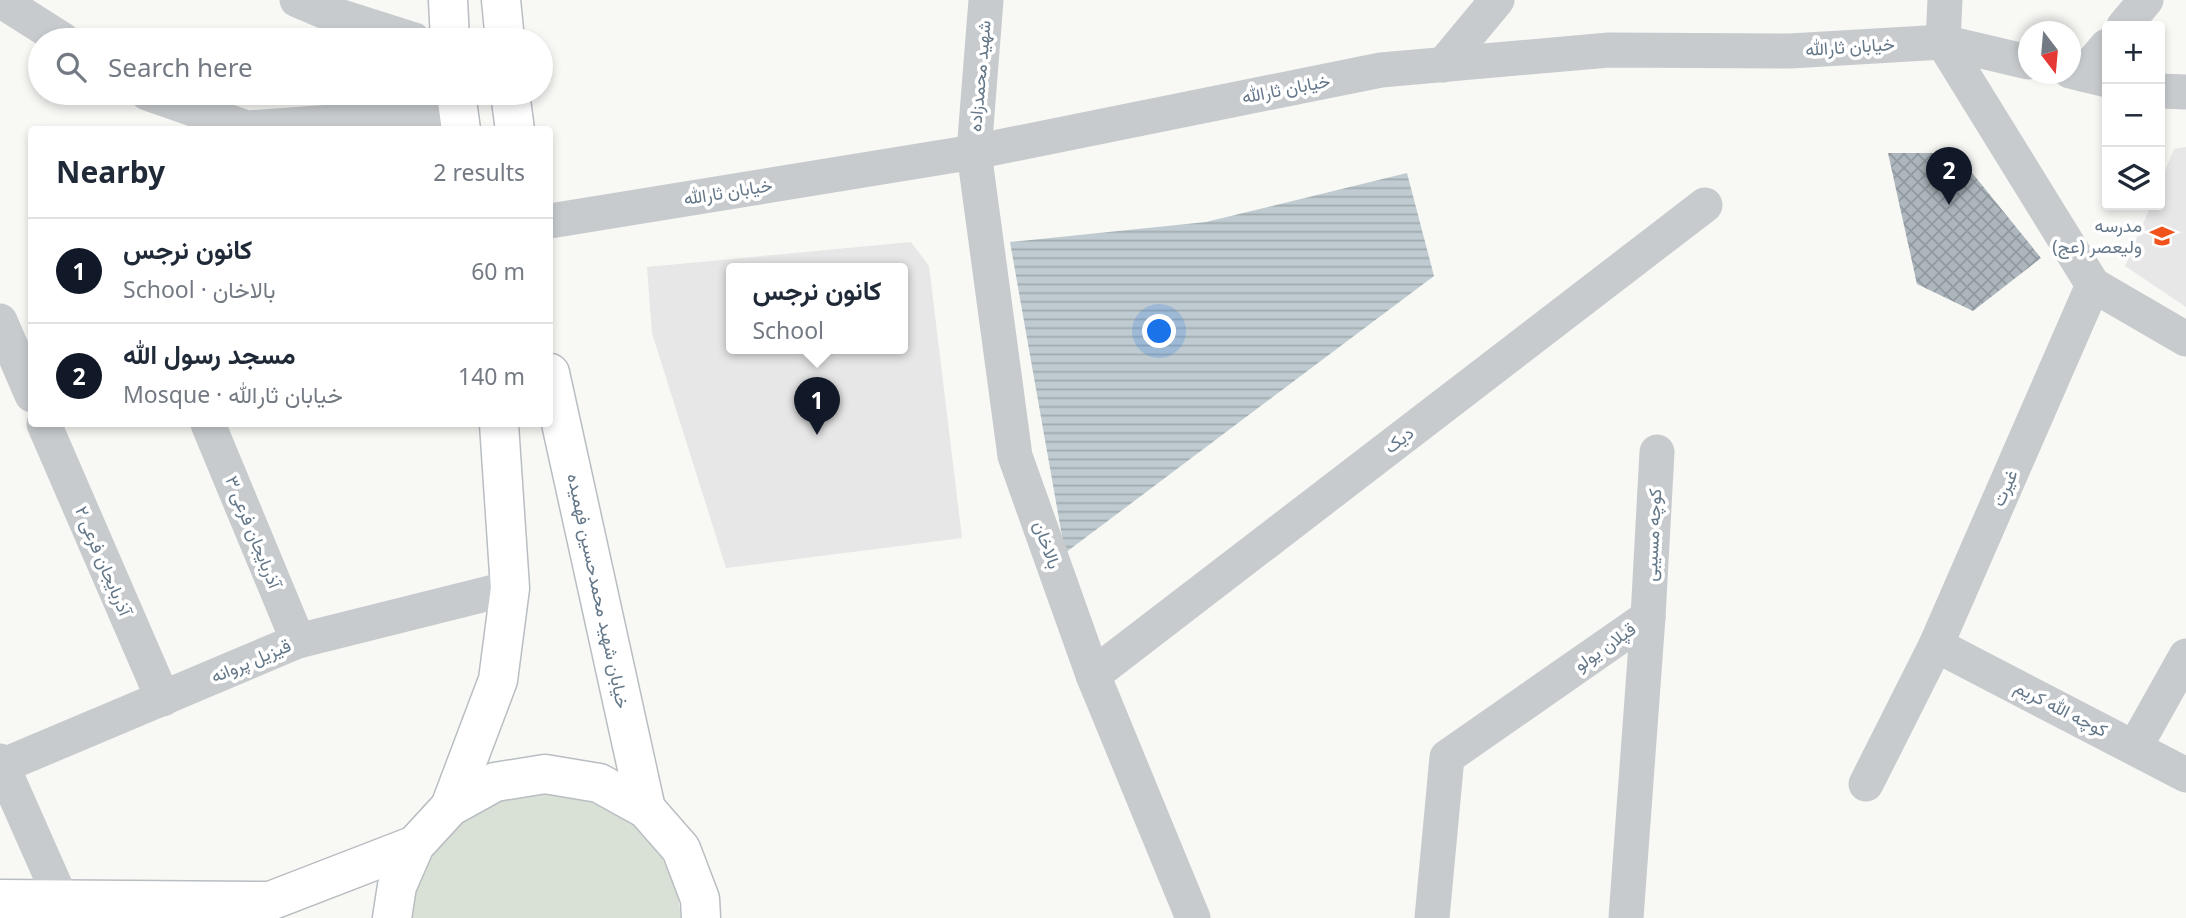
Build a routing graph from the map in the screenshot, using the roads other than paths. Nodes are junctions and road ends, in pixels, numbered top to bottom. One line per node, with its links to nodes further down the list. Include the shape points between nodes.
1 (0, 0): 10 (street)
2 (297, 0): 11 (street)
3 (448, 0): 12 (main road)
4 (501, 0): 13 (main road)
5 (986, 0): 27 (street, شهید محمدزاده)
6 (1497, 0): 17 (street)
7 (1945, 0): 14 (street)
8 (2146, 0): 9 (street)
9 (2128, 21)
10 (44, 28)
11 (376, 28)
12 (449, 28)
13 (504, 28)
14 (1943, 42): 16 (street, خیابان ثارالله); 17 (street, خیابان ثارالله, via 1790,51 1609,50); 30 (street)
15 (2102, 53): 18 (street)
16 (2018, 60)
17 (1443, 65): 27 (street, خیابان ثارالله, via 1381,70)
18 (2087, 75)
19 (2165, 91): 20 (street)
20 (2186, 92)
21 (181, 105): 24 (street)
22 (512, 105): 26 (main road)
23 (459, 112): 25 (street)
24 (241, 126)
25 (274, 126)
26 (514, 126)
27 (974, 152): 29 (street, خیابان ثارالله); 44 (street, بالاخان, via 1016,456)
28 (1705, 205): 44 (street, دیک)
29 (553, 221)
30 (2093, 285): 32 (street); 42 (street, غیرت)
31 (0, 321): 33 (street)
32 (2186, 339)
33 (28, 385)
34 (553, 387): 51 (main road, خیابان شهید محمدحسین فهمیده)
35 (45, 427): 45 (street, آذربایجان فرعی ۲)
36 (209, 427): 41 (street, آذربایجان فرعی ۳)
37 (499, 427): 39 (main road)
38 (1657, 452): 40 (street, کوچه مسیبی)
39 (510, 588): 41 (street, قیزیل پروانه); 50 (main road, via 498,680)
40 (1648, 617): 58 (street, قپلان یولو, via 1447,757); 59 (street, قپلان یولو)
41 (298, 641): 45 (street, قیزیل پروانه)
42 (1936, 645): 46 (street, کوچه الله کریم); 49 (street, غیرت)
43 (2186, 656): 46 (street)
44 (1093, 675): 57 (street, بالاخان)
45 (163, 699): 47 (street, قیزیل پروانه)
46 (2135, 747): 48 (street, کوچه الله کریم)
47 (1, 763): 54 (street)
48 (2186, 775)
49 (1866, 784)
50 (450, 807): 51 (main road, via 495,782 545,774 599,783); 52 (main road)
51 (646, 809): 56 (main road, via 681,849 700,899)
52 (415, 845): 54 (main road, via 270,901); 55 (main road, via 397,886)
53 (0, 899): 54 (main road)
54 (61, 899)
55 (392, 918)
56 (701, 918)
57 (1193, 918)
58 (1433, 918)
59 (1626, 918)

